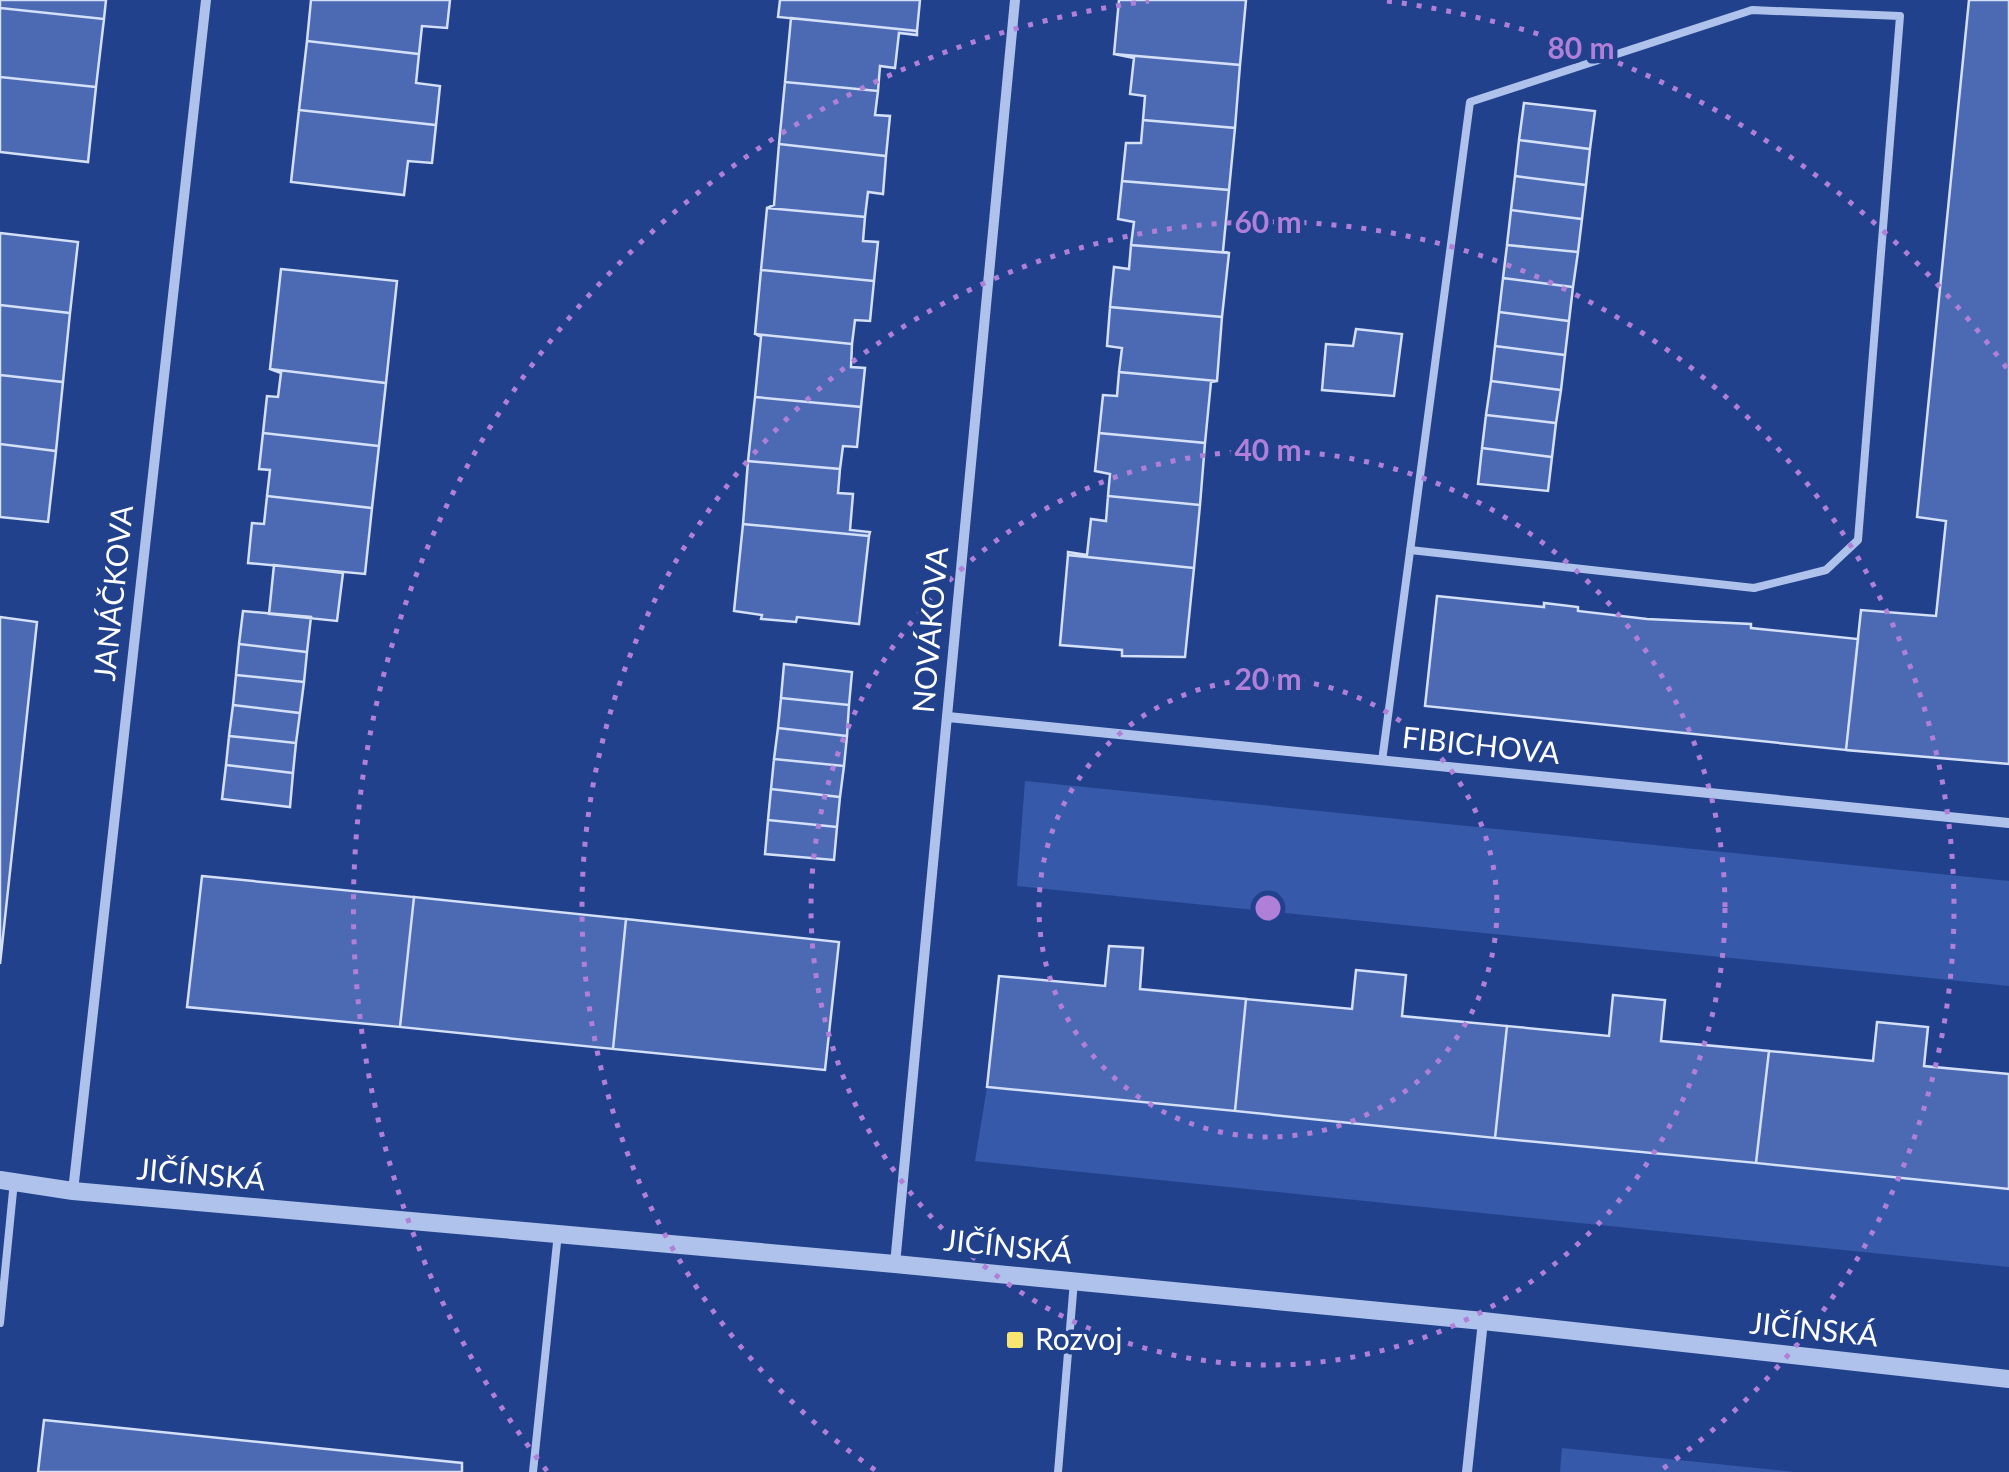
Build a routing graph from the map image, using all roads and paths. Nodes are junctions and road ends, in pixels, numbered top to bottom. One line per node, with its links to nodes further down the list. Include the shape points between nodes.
1 (206, 0): 8 (street, JANÁČKOVA)
2 (1015, 0): 4 (street, NOVÁKOVA)
3 (1410, 550): 3 (lane, via 1470,102 1752,10 1900,16 1858,540 1826,570 1754,588); 5 (lane)
4 (948, 716): 5 (street, FIBICHOVA); 10 (street, NOVÁKOVA)
5 (1382, 761): 6 (street, FIBICHOVA)
6 (2009, 823)
7 (7, 1180): 8 (street, JIČÍNSKÁ); 13 (lane)
8 (73, 1191): 9 (street, JIČÍNSKÁ)
9 (558, 1233): 10 (street, JIČÍNSKÁ); 15 (lane)
10 (895, 1264): 11 (street, JIČÍNSKÁ)
11 (1074, 1282): 12 (street, JIČÍNSKÁ); 16 (lane)
12 (1483, 1321): 14 (street, JIČÍNSKÁ); 17 (street)
13 (0, 1323)
14 (2009, 1380)
15 (533, 1472)
16 (1058, 1472)
17 (1467, 1472)

